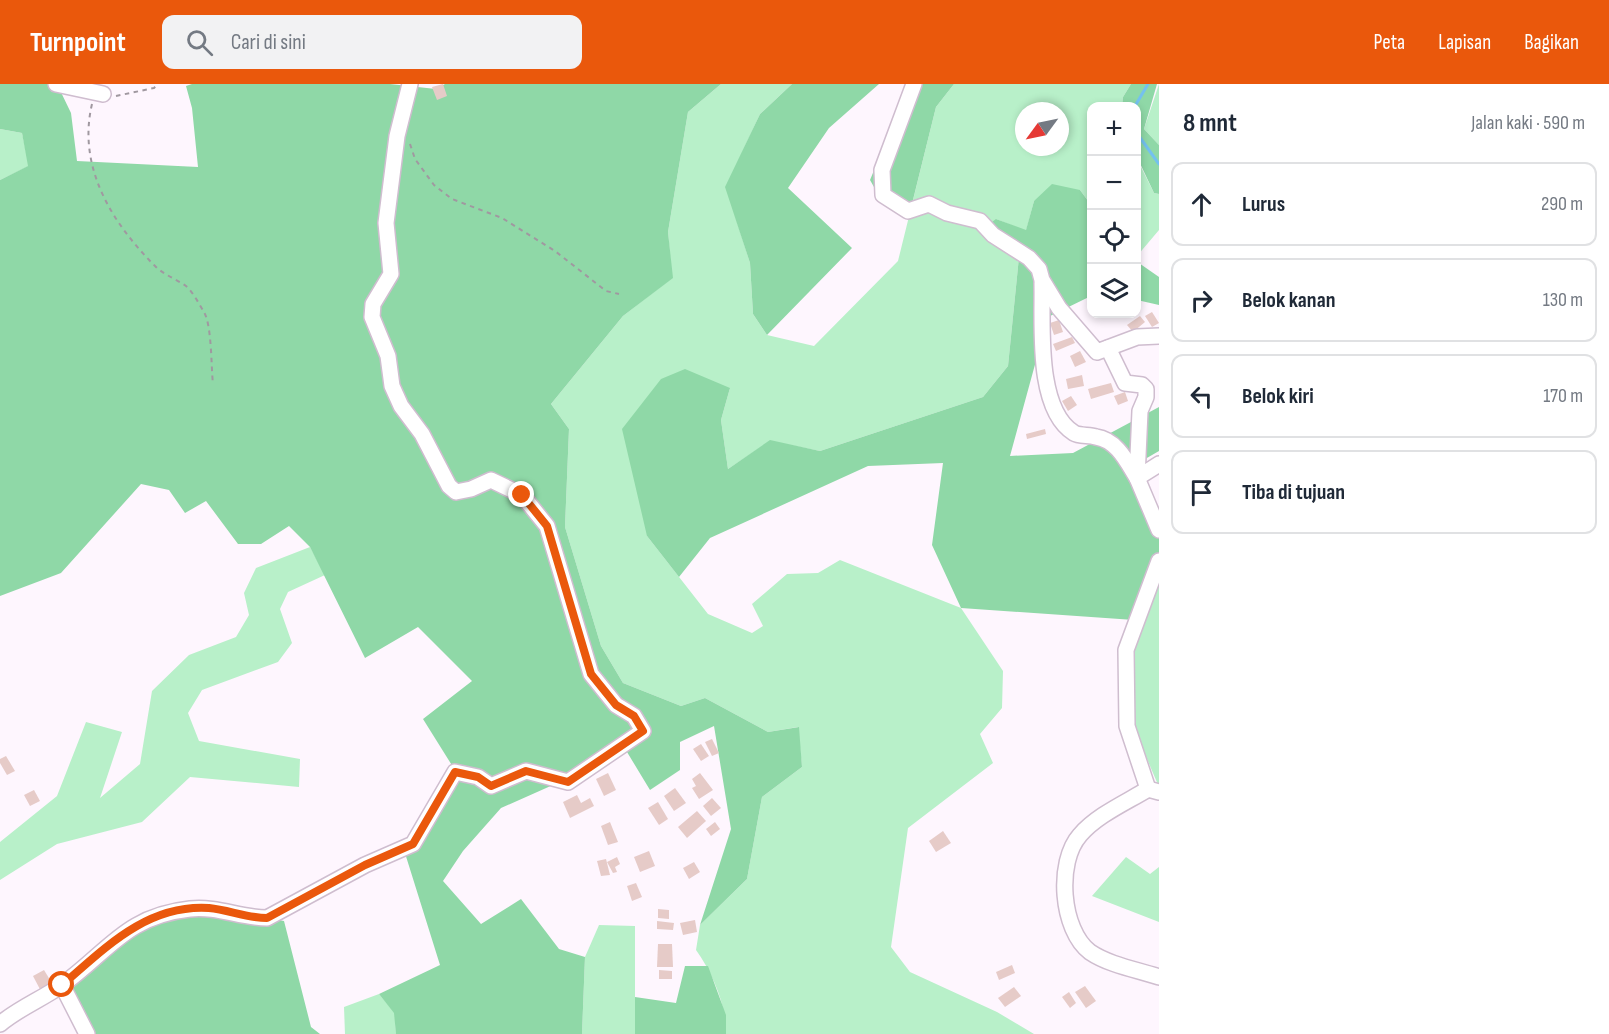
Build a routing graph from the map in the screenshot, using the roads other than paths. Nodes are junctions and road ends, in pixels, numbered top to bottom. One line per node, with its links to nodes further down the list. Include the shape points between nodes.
1 (56, 84): 4 (street)
2 (410, 84): 15 (street, via 397,136 386,222 391,274 373,304 372,317 388,356 392,387 448,486 456,492 464,491 491,480 522,495 547,526 591,674 616,705 634,716 643,731 568,782 526,771 491,786 478,777 455,772 413,844 267,918 207,908 152,917 123,933)
3 (914, 84): 5 (street, via 882,170 883,195 908,211 929,204 980,221 993,235 1029,258 1039,269)
4 (102, 94)
5 (1042, 280): 7 (street, via 1059,308 1097,352); 10 (street, via 1046,387 1064,424 1075,434 1106,438)
6 (1159, 336): 7 (street, via 1137,337)
7 (1108, 348): 8 (street, via 1125,383)
8 (1152, 385): 10 (street, via 1140,411)
9 (1159, 464): 10 (street)
10 (1137, 478): 11 (street)
11 (1159, 530)
12 (1159, 561): 13 (street, via 1126,650 1127,726)
13 (1154, 791): 14 (street, via 1081,833 1073,844 1064,880 1075,934 1090,951)
14 (1159, 977)
15 (62, 985): 16 (street); 17 (street)
16 (0, 1024)
17 (87, 1034)

